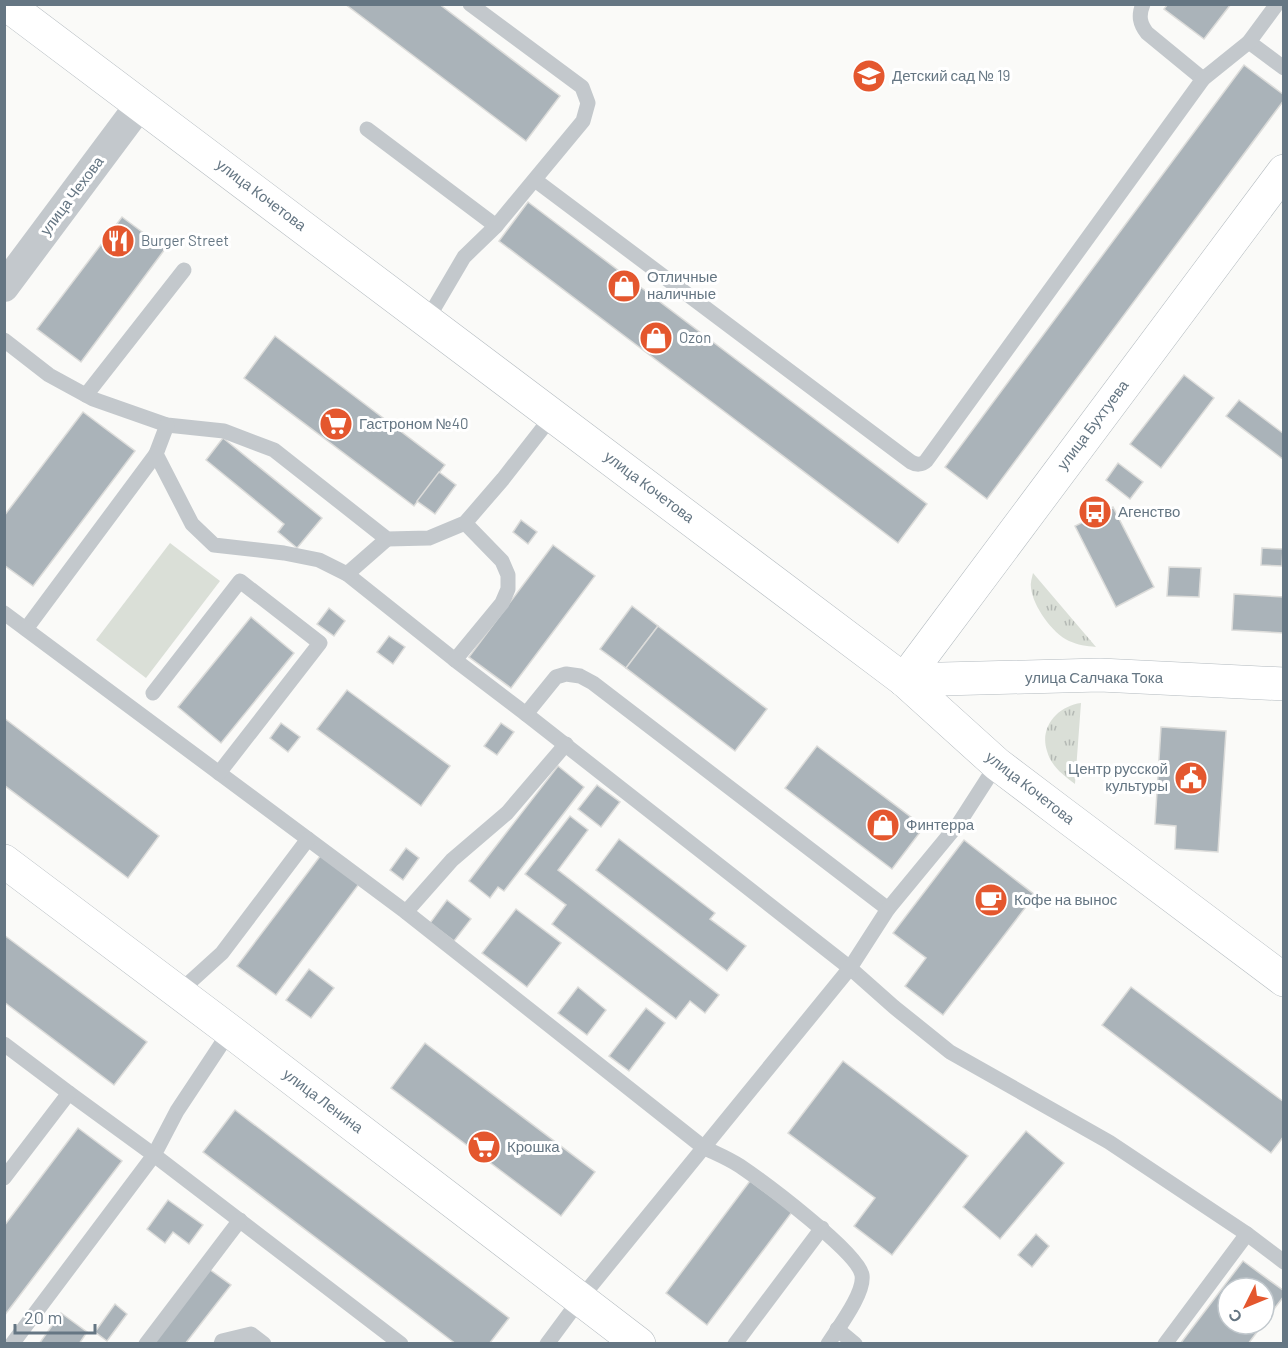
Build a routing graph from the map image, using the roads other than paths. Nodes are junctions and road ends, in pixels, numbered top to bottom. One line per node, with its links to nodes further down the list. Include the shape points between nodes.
1 (6, 4): 8 (street, улица Кочетова)
2 (470, 4): 11 (lane, via 582,87 588,103 583,121)
3 (1143, 4): 7 (lane, via 1140,18 1147,33)
4 (1277, 4): 5 (lane)
5 (1249, 42): 6 (lane); 7 (lane)
6 (1284, 68)
7 (1203, 80): 11 (lane, via 921,464 911,462)
8 (139, 106): 14 (street, улица Чехова); 15 (street, улица Кочетова)
9 (367, 129): 12 (lane)
10 (1282, 176): 27 (street, улица Бухтуева)
11 (535, 180): 12 (lane)
12 (496, 226): 15 (lane, via 464,257)
13 (184, 270): 17 (lane)
14 (4, 287)
15 (427, 320): 18 (street, улица Кочетова)
16 (4, 340): 17 (lane, via 49,375)
17 (86, 395): 19 (lane)
18 (553, 415): 21 (lane); 27 (street, улица Кочетова)
19 (167, 425): 20 (lane); 22 (lane, via 224,431 274,450)
20 (156, 454): 23 (lane, via 192,524 214,545 318,560); 25 (lane)
21 (465, 523): 22 (lane, via 429,538); 26 (lane, via 502,561 508,589 502,603)
22 (387, 539): 23 (lane)
23 (347, 574): 26 (lane)
24 (4, 613): 25 (lane)
25 (26, 629): 33 (lane)
26 (455, 660): 30 (lane)
27 (904, 680): 28 (street, улица Салчака Тока, via 1100,675); 32 (street, улица Кочетова)
28 (1284, 684)
29 (153, 693): 33 (lane, via 240,581 320,643)
30 (526, 714): 31 (lane); 36 (lane, via 556,677 580,676)
31 (566, 744): 37 (lane, via 507,813 452,860); 38 (lane)
32 (997, 764): 36 (lane, via 959,823); 39 (street, улица Кочетова)
33 (219, 773): 34 (lane)
34 (308, 839): 37 (lane); 40 (lane, via 222,953)
35 (4, 861): 40 (street, улица Ленина)
36 (888, 909): 38 (lane)
37 (406, 912): 44 (lane)
38 (850, 968): 44 (lane); 49 (lane, via 950,1052 1109,1142)
39 (1284, 980)
40 (179, 992): 41 (street, улица Ленина)
41 (230, 1031): 45 (lane); 51 (street, улица Ленина)
42 (4, 1044): 43 (lane)
43 (69, 1093): 45 (lane); 46 (lane)
44 (703, 1147): 48 (lane, via 739,1165); 51 (lane)
45 (153, 1155): 47 (lane); 53 (lane)
46 (4, 1178)
47 (240, 1220): 54 (lane); 57 (lane)
48 (822, 1228): 52 (lane, via 862,1273 861,1290); 60 (lane)
49 (1247, 1234): 50 (lane); 63 (lane)
50 (1284, 1262)
51 (580, 1298): 58 (lane); 59 (street, улица Ленина)
52 (837, 1329): 61 (lane); 62 (lane)
53 (12, 1344)
54 (146, 1344)
55 (221, 1344): 56 (lane, via 251,1334)
56 (264, 1344)
57 (400, 1344)
58 (547, 1344)
59 (639, 1344)
60 (735, 1344)
61 (828, 1344)
62 (855, 1344)
63 (1165, 1344)

